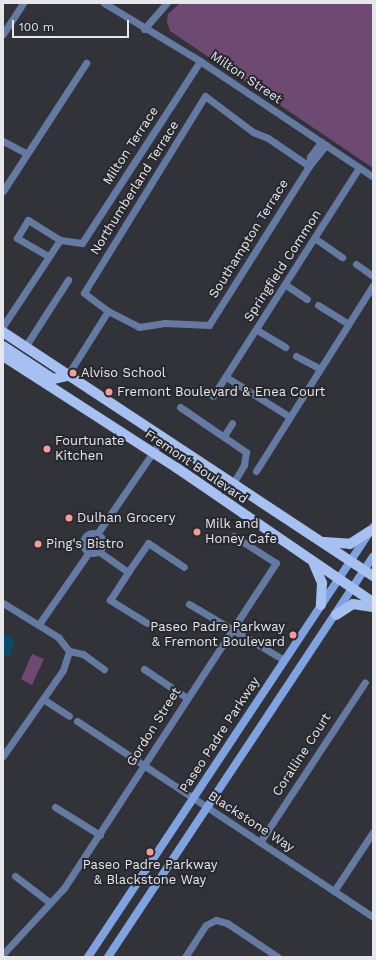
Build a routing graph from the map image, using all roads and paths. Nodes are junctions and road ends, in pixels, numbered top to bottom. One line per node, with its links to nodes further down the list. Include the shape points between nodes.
1 (23, 3): 5 (street)
2 (104, 3): 4 (street, Milton Street)
3 (167, 3): 4 (street)
4 (144, 29): 6 (street, Milton Street)
5 (3, 34)
6 (200, 61): 9 (street, Milton Street); 16 (street, Milton Terrace, via 82,243)
7 (86, 63): 10 (street)
8 (3, 141): 10 (street)
9 (324, 144): 11 (street, Southampton Terrace, via 310,157); 12 (street, Milton Street)
10 (27, 154): 14 (street)
11 (309, 166): 26 (street, Southampton Terrace, via 209,325 165,323 139,327); 26 (street, Northumberland Terrace, via 268,138 253,132 206,96 84,293)
12 (359, 168): 13 (street, Milton Street); 15 (street, Springfield Common)
13 (373, 177)
14 (3, 190)
15 (316, 239): 18 (street); 22 (street, Springfield Common)
16 (60, 240): 17 (street); 17 (street, via 28,220 17,238)
17 (48, 256): 28 (street)
18 (342, 257)
19 (356, 264): 20 (street)
20 (373, 276)
21 (68, 280): 32 (street)
22 (286, 285): 24 (street); 29 (street, Springfield Common)
23 (373, 285): 27 (street)
24 (307, 299)
25 (318, 305): 27 (street)
26 (108, 311): 37 (street)
27 (348, 324): 36 (street)
28 (3, 326)
29 (256, 330): 33 (street); 38 (street, Springfield Common)
30 (3, 332): 32 (main road, Fremont Boulevard)
31 (3, 346): 37 (main road, via 53,379)
32 (25, 347): 37 (main road, Fremont Boulevard)
33 (285, 347)
34 (3, 356): 45 (main road, Fremont Boulevard)
35 (296, 356): 36 (street)
36 (320, 369): 41 (street)
37 (67, 376): 44 (main road, Fremont Boulevard)
38 (226, 376): 39 (street, Springfield Common); 41 (street)
39 (213, 396)
40 (180, 407): 43 (street)
41 (290, 417): 46 (street)
42 (232, 423): 43 (street)
43 (224, 436): 47 (street, via 242,448 246,455)
44 (162, 439): 45 (street); 47 (main road, Fremont Boulevard)
45 (153, 453): 49 (street); 56 (main road, Fremont Boulevard)
46 (256, 471)
47 (232, 485): 51 (main road, Fremont Boulevard)
48 (372, 529): 51 (main road, via 350,544); 55 (main road, Paseo Padre Parkway)
49 (97, 534): 52 (street, via 102,541); 53 (street, via 89,534 83,539 84,548)
50 (234, 536): 70 (street, Gordon Street, via 276,563)
51 (320, 541): 55 (main road, Fremont Boulevard)
52 (98, 551): 53 (street); 58 (street)
53 (89, 552): 68 (street)
54 (373, 557): 59 (main road)
55 (351, 561): 59 (main road, Fremont Boulevard); 60 (main road, Paseo Padre Parkway)
56 (313, 562): 60 (main road, Fremont Boulevard); 65 (main road, via 322,583)
57 (184, 567): 58 (street, via 148,543)
58 (128, 572): 69 (street, via 110,600)
59 (369, 573): 61 (main road)
60 (339, 580): 61 (main road, Fremont Boulevard); 65 (main road, Paseo Padre Parkway)
61 (353, 588): 62 (main road, Fremont Boulevard); 67 (main road)
62 (373, 602)
63 (3, 603): 68 (street)
64 (189, 604): 70 (street)
65 (321, 605): 72 (main road, Paseo Padre Parkway)
66 (373, 606): 67 (main road, via 353,604)
67 (336, 615): 84 (main road)
68 (39, 624): 71 (street, via 58,637)
69 (147, 624)
70 (232, 630): 72 (street); 76 (street, Gordon Street)
71 (68, 651): 73 (street, via 83,654); 77 (street, via 63,670)
72 (284, 660): 82 (main road, Paseo Padre Parkway)
73 (104, 669)
74 (144, 669): 76 (street)
75 (365, 682): 87 (street, Coralline Court)
76 (187, 698): 81 (street, Gordon Street)
77 (43, 699): 78 (street); 80 (street)
78 (69, 716)
79 (77, 722): 81 (street, Blackstone Way)
80 (3, 756)
81 (144, 766): 82 (street, Blackstone Way); 86 (street, Gordon Street)
82 (193, 798): 84 (street, Blackstone Way); 93 (main road, Paseo Padre Parkway)
83 (55, 807): 86 (street)
84 (209, 809): 87 (street, Blackstone Way); 94 (main road)
85 (373, 832): 89 (street)
86 (100, 835): 90 (street, Gordon Street, via 64,888)
87 (260, 842): 89 (street, Blackstone Way)
88 (15, 876): 90 (street)
89 (334, 891): 91 (street, Blackstone Way)
90 (49, 902): 92 (street, Gordon Street)
91 (373, 917)
92 (3, 954)
93 (88, 957)
94 (108, 957)
95 (185, 957): 96 (street, via 206,924 216,920 226,923)
96 (278, 957)

